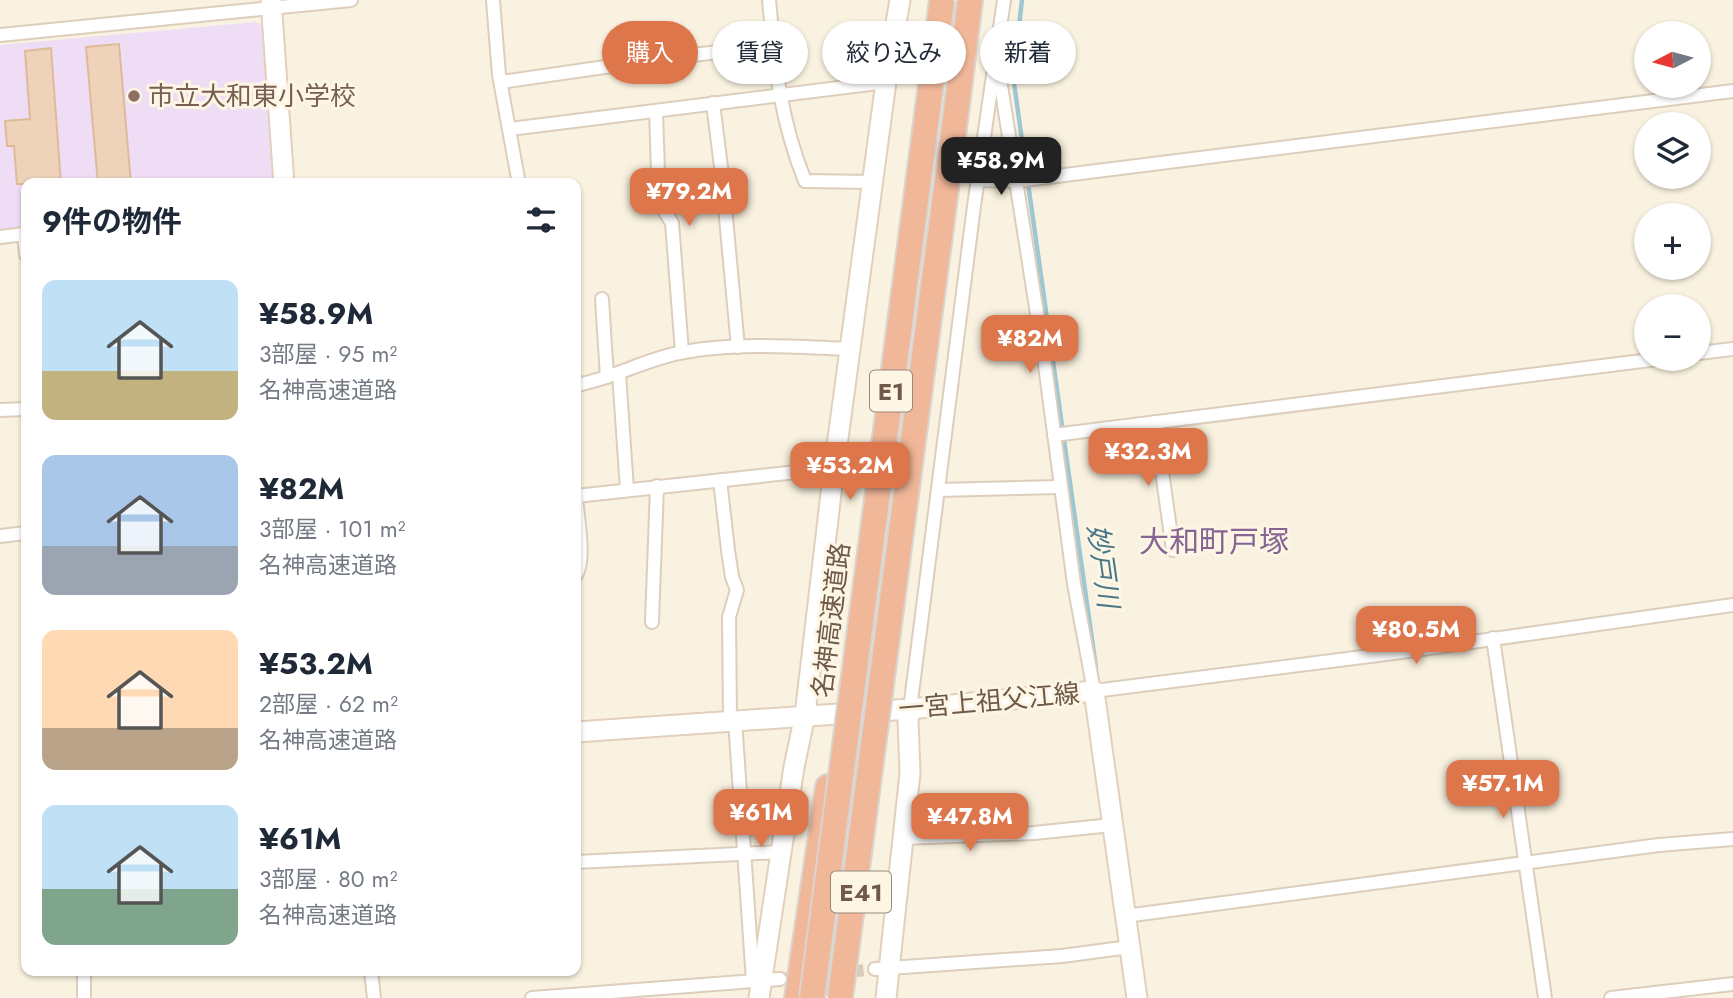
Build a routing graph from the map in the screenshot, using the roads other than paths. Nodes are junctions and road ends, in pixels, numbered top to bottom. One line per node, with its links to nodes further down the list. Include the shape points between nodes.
1 (351, 0): 8 (street)
2 (493, 0): 14 (street)
3 (768, 0): 9 (street)
4 (901, 0): 10 (street)
5 (942, 0): 23 (highway, 名神高速道路 / E1, bridge)
6 (970, 0): 24 (highway, E1)
7 (1004, 0): 11 (street)
8 (271, 5): 12 (street); 27 (street)
9 (770, 21)
10 (897, 21)
11 (1001, 21)
12 (0, 35)
13 (712, 53): 14 (street)
14 (501, 82): 26 (street)
15 (778, 84): 21 (street)
16 (870, 84): 21 (street)
17 (886, 84): 31 (street)
18 (992, 84): 29 (street)
19 (1003, 84): 30 (street)
20 (1733, 91): 30 (street)
21 (779, 95): 22 (street); 31 (street, via 804,181)
22 (713, 103): 25 (street); 35 (street)
23 (929, 103): 83 (highway, bridge); 84 (highway, 名神高速道路 / E1, bridge)
24 (957, 105): 85 (highway, E1, bridge); 86 (highway, E41, bridge, via 940,300)
25 (656, 111): 26 (street); 38 (street, via 659,202 672,223)
26 (510, 129): 28 (street)
27 (284, 178)
28 (518, 178)
29 (978, 180): 30 (street); 52 (street)
30 (1024, 180): 46 (street)
31 (873, 182): 36 (street)
32 (21, 234): 33 (street)
33 (0, 237)
34 (602, 299): 41 (street)
35 (738, 347): 36 (street, via 776,344); 38 (street)
36 (850, 349): 47 (street)
37 (1733, 349): 39 (street)
38 (682, 352): 41 (street)
39 (1711, 352)
40 (1634, 362): 45 (street)
41 (613, 375): 42 (street); 51 (street)
42 (581, 384)
43 (21, 409): 44 (street)
44 (0, 410)
45 (1155, 422): 46 (street); 56 (street)
46 (1061, 434): 50 (street)
47 (834, 468): 48 (street); 62 (street)
48 (720, 480): 49 (street); 63 (street, via 727,550 737,590 729,617)
49 (657, 486): 51 (street); 58 (street)
50 (1061, 487): 52 (street); 60 (street)
51 (627, 490): 53 (street)
52 (938, 490): 61 (street)
53 (581, 495)
54 (21, 534): 55 (street)
55 (0, 536)
56 (1174, 550)
57 (1733, 605): 59 (street)
58 (652, 622)
59 (1493, 638): 60 (street); 71 (street)
60 (1094, 691): 61 (street, 一宮上祖父江線); 65 (street, 一宮上祖父江線)
61 (910, 709): 62 (street, 一宮上祖父江線); 66 (street)
62 (805, 715): 63 (street, 一宮上祖父江線); 69 (street)
63 (733, 720): 64 (street, 一宮上祖父江線); 68 (street)
64 (581, 732)
65 (1112, 825): 66 (street, via 1034,834); 72 (street, 一宮上祖父江線)
66 (904, 838): 74 (street)
67 (1733, 839): 71 (street)
68 (744, 852): 69 (street); 70 (street); 78 (street)
69 (781, 852): 78 (street)
70 (581, 862)
71 (1526, 863): 72 (street); 89 (street)
72 (1125, 916): 73 (street, 一宮上祖父江線)
73 (1129, 947): 74 (street); 88 (street, 一宮上祖父江線)
74 (882, 969): 87 (street)
75 (84, 976): 80 (street)
76 (372, 976): 81 (street)
77 (1733, 984): 90 (street)
78 (763, 985): 79 (street)
79 (638, 994): 82 (street)
80 (84, 998)
81 (374, 998)
82 (532, 998)
83 (797, 998)
84 (811, 998)
85 (840, 998)
86 (848, 998)
87 (886, 998)
88 (1137, 998)
89 (1545, 998)
90 (1611, 998)

